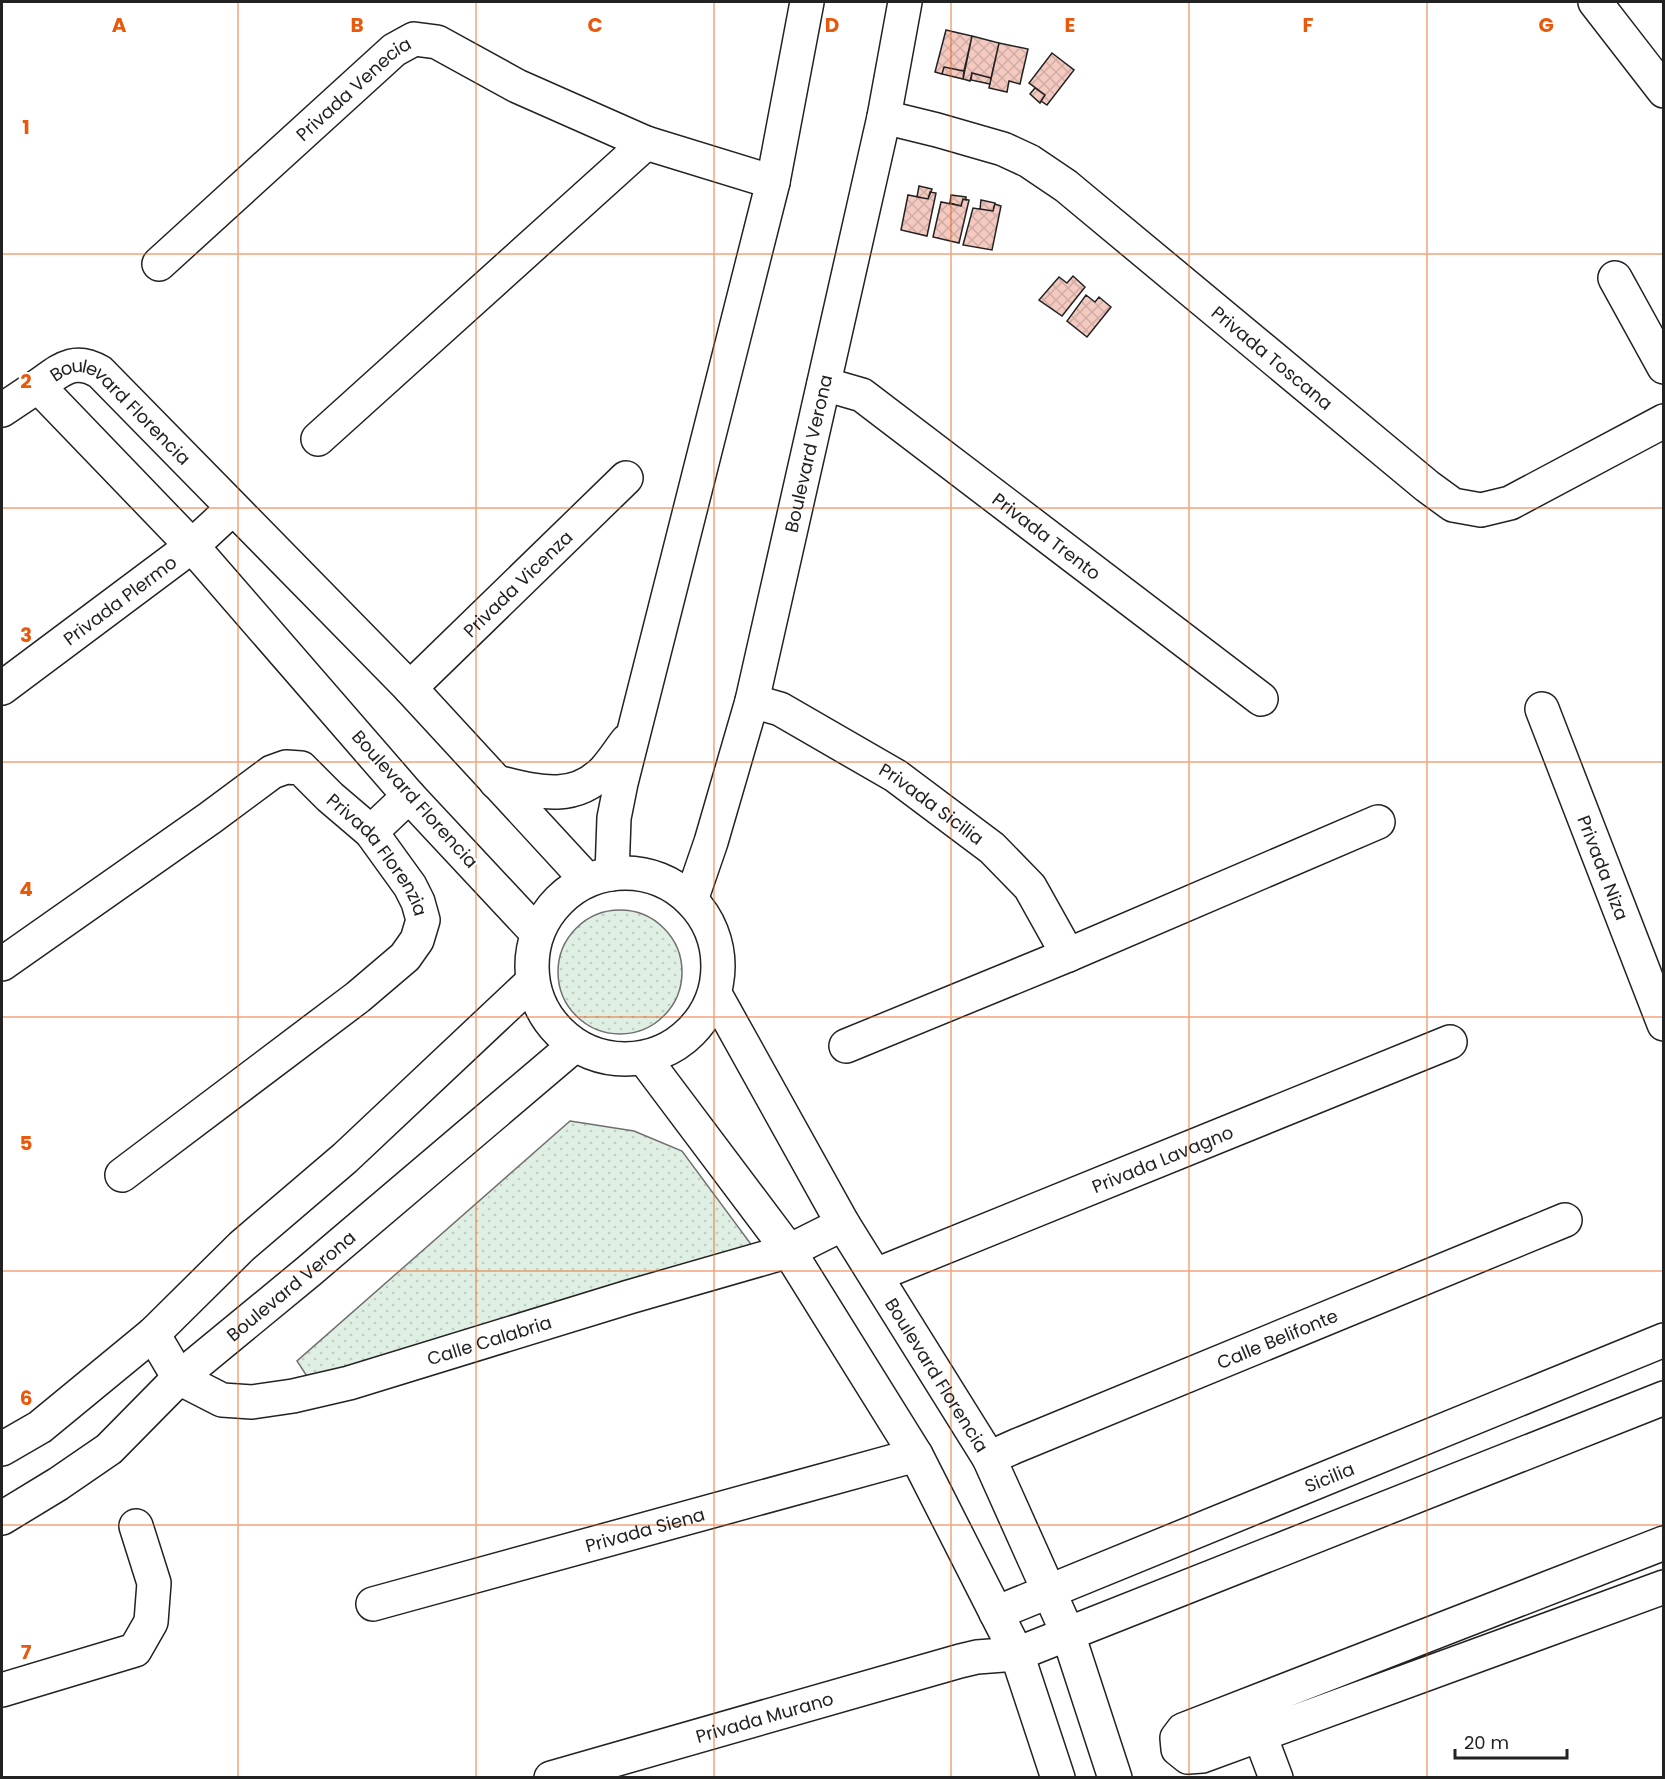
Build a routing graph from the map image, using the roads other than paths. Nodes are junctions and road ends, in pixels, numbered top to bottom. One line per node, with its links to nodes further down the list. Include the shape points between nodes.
1 (807, 2): 7 (street)
2 (905, 2): 5 (street, Boulevard Verona)
3 (1594, 2): 4 (street)
4 (1664, 91)
5 (884, 117): 11 (street, Boulevard Verona); 14 (street, Privada Toscana, via 1003,149 1066,186 1454,505 1481,510 1510,503)
6 (646, 143): 7 (street, Privada Venecia); 8 (street, Privada Venecia, via 517,86 437,42 414,39 394,50); 15 (street)
7 (773, 182): 24 (street)
8 (159, 264)
9 (1615, 278): 10 (street)
10 (1664, 367)
11 (824, 384): 21 (street, Privada Trento, via 862,395); 22 (street, Boulevard Verona)
12 (38, 386): 13 (street); 17 (street, Boulevard Florencia, via 71,366 80,364 100,372); 18 (street, Boulevard Florencia)
13 (2, 410)
14 (1664, 421)
15 (318, 439)
16 (626, 478): 20 (street, Privada Vicenza)
17 (234, 508): 18 (street, Privada Plermo); 20 (street, Boulevard Florencia)
18 (192, 546): 19 (street, Privada Plermo); 26 (street, Boulevard Florencia)
19 (2, 688)
20 (410, 688): 25 (street, Boulevard Florencia)
21 (1261, 699)
22 (752, 701): 30 (street, Boulevard Verona); 32 (street, Privada Sicilia, via 780,709 896,776 992,848 1030,887)
23 (1542, 709): 36 (street, Privada Niza)
24 (633, 732): 25 (street, via 604,771 572,791 553,793); 29 (street)
25 (496, 782): 29 (street, Boulevard Florencia)
26 (409, 796): 28 (street); 31 (street, Boulevard Florencia)
27 (1378, 822): 32 (street)
28 (371, 832): 33 (street, Privada Florenzia, via 301,768 286,767 272,772); 41 (street, Privada Florenzia, via 410,886 423,920 417,940 405,957 358,997)
29 (599, 877): 30 (street, via 640,874 668,883); 31 (street, via 564,895)
30 (691, 900): 35 (street, via 710,927 719,960)
31 (537, 933): 34 (street)
32 (1068, 955): 39 (street)
33 (2, 964)
34 (532, 982): 38 (street, via 540,1007); 46 (street, via 345,1158 242,1246)
35 (715, 994): 40 (street, via 699,1024 683,1039); 43 (street, Boulevard Florencia)
36 (1664, 1024)
37 (1450, 1042): 45 (street, Privada Lavagno)
38 (574, 1045): 40 (street, via 608,1058); 48 (street, Boulevard Verona)
39 (846, 1046)
40 (644, 1058): 44 (street)
41 (122, 1175)
42 (1565, 1220): 52 (street, Calle Belifonte)
43 (843, 1224): 44 (street, Calle Calabria); 45 (street, Boulevard Florencia)
44 (789, 1251): 48 (street, Calle Calabria, via 349,1383 293,1396 252,1402 222,1400); 51 (street)
45 (876, 1275): 52 (street, Boulevard Florencia)
46 (153, 1334): 48 (street); 50 (street, via 40,1427)
47 (1664, 1340): 57 (street, Sicilia)
48 (179, 1378): 53 (street, Boulevard Verona, via 109,1449)
49 (1664, 1398): 60 (street)
50 (2, 1449)
51 (916, 1455): 58 (street, Privada Siena); 59 (street)
52 (989, 1458): 57 (street, Boulevard Florencia)
53 (2, 1518)
54 (136, 1526): 63 (street, via 154,1583 151,1622 135,1650)
55 (1664, 1543): 64 (street)
56 (1664, 1587): 65 (street)
57 (1049, 1591): 59 (street, Sicilia); 60 (street, Boulevard Florencia)
58 (373, 1604)
59 (996, 1613): 61 (street); 62 (street)
60 (1068, 1634): 61 (street); 68 (street, Boulevard Florencia)
61 (1017, 1654): 62 (street, Privada Murano); 67 (street)
62 (977, 1657): 66 (street, Privada Murano)
63 (2, 1690)
64 (1248, 1704): 65 (street); 65 (street, via 1183,1730 1177,1738 1178,1749 1188,1757 1202,1756)
65 (1260, 1734): 69 (street)
66 (551, 1778)
67 (1058, 1778)
68 (1115, 1778)
69 (1276, 1778)

